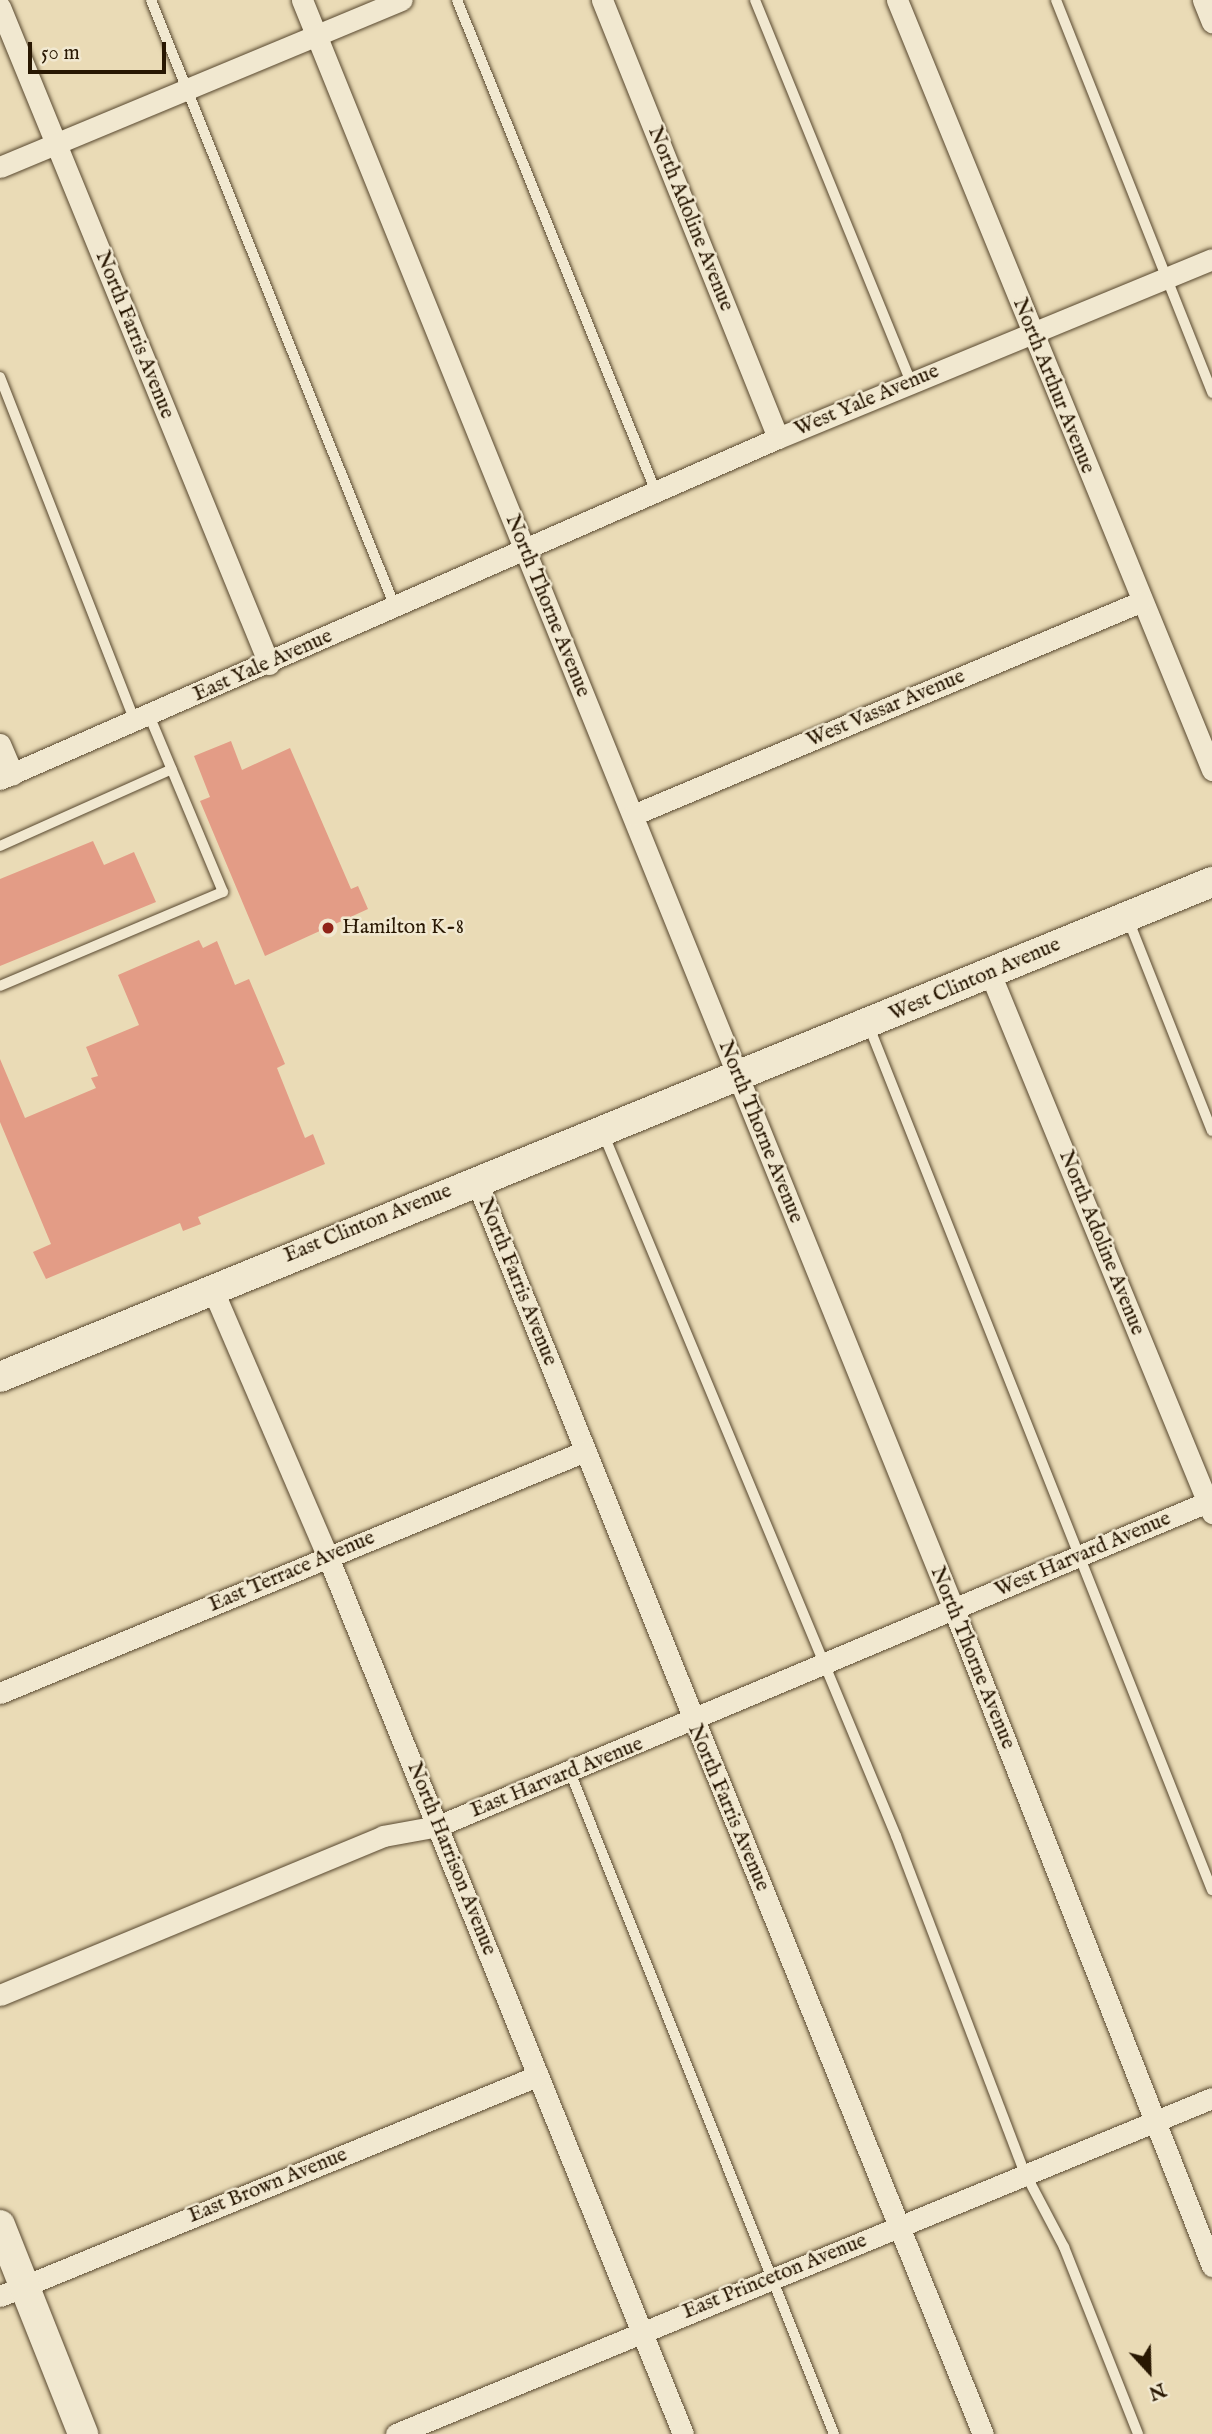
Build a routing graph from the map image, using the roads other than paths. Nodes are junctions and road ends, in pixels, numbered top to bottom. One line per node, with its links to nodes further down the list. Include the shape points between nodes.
1 (150, 0): 13 (lane)
2 (302, 0): 12 (street, North Thorne Avenue)
3 (402, 0): 12 (street)
4 (457, 0): 23 (lane)
5 (603, 0): 22 (street, North Adoline Avenue)
6 (755, 0): 20 (lane)
7 (897, 0): 18 (street, North Arthur Avenue)
8 (1056, 0): 17 (lane)
9 (1203, 0): 11 (street)
10 (0, 7): 14 (street, North Farris Avenue)
11 (1212, 22)
12 (316, 35): 13 (street); 24 (street, North Thorne Avenue)
13 (186, 89): 14 (street); 26 (lane)
14 (55, 143): 15 (street); 27 (street, North Farris Avenue)
15 (0, 167)
16 (1212, 259): 17 (street, West Yale Avenue)
17 (1166, 278): 18 (street, West Yale Avenue); 21 (lane)
18 (1031, 332): 20 (street, West Yale Avenue); 25 (street, North Arthur Avenue)
19 (0, 377): 28 (lane)
20 (911, 382): 22 (street, West Yale Avenue)
21 (1212, 393)
22 (778, 438): 23 (street, West Yale Avenue)
23 (656, 492): 24 (street, West Yale Avenue)
24 (524, 549): 26 (street, East Yale Avenue); 33 (street, North Thorne Avenue)
25 (1140, 602): 31 (street, North Arthur Avenue); 33 (street, West Vassar Avenue)
26 (396, 607): 27 (street, East Yale Avenue)
27 (269, 663): 28 (street, East Yale Avenue)
28 (142, 718): 30 (lane); 32 (street, East Yale Avenue)
29 (0, 744): 32 (street)
30 (172, 769): 34 (lane); 38 (lane, via 223,892)
31 (1212, 770)
32 (6, 776)
33 (632, 815): 40 (street, North Thorne Avenue)
34 (0, 846)
35 (1212, 882): 36 (main road, West Clinton Avenue)
36 (1127, 917): 37 (main road, West Clinton Avenue); 41 (lane)
37 (989, 973): 39 (main road, West Clinton Avenue); 47 (street, North Adoline Avenue)
38 (0, 986)
39 (869, 1024): 40 (main road, West Clinton Avenue); 49 (lane)
40 (738, 1079): 42 (main road, East Clinton Avenue); 50 (street, North Thorne Avenue)
41 (1212, 1131)
42 (603, 1133): 43 (main road, East Clinton Avenue); 51 (lane)
43 (476, 1181): 44 (main road, East Clinton Avenue); 46 (street, North Farris Avenue)
44 (212, 1288): 45 (main road, East Clinton Avenue); 48 (street, North Harrison Avenue)
45 (0, 1377)
46 (585, 1451): 48 (street, East Terrace Avenue); 53 (street, North Farris Avenue)
47 (1210, 1505): 49 (street, West Harvard Avenue)
48 (328, 1557): 52 (street, East Terrace Avenue); 55 (street, North Harrison Avenue)
49 (1081, 1557): 50 (street, West Harvard Avenue); 56 (lane)
50 (954, 1611): 51 (street, East Harvard Avenue); 60 (street, North Thorne Avenue)
51 (825, 1665): 53 (street, East Harvard Avenue); 61 (lane)
52 (0, 1693)
53 (692, 1721): 54 (street, East Harvard Avenue); 63 (street, North Farris Avenue)
54 (570, 1772): 55 (street, East Harvard Avenue); 65 (lane)
55 (438, 1826): 57 (street, East Harvard Avenue, via 383,1836); 58 (street, North Harrison Avenue)
56 (1212, 1890)
57 (0, 1995)
58 (537, 2076): 66 (street, East Brown Avenue); 67 (street, North Harrison Avenue)
59 (1212, 2098): 60 (street, East Princeton Avenue)
60 (1154, 2121): 61 (street, East Princeton Avenue); 64 (street, North Thorne Avenue)
61 (1025, 2173): 63 (street, East Princeton Avenue); 73 (lane, via 1064,2247)
62 (0, 2225): 66 (main road)
63 (902, 2225): 65 (street, East Princeton Avenue); 72 (street, North Farris Avenue)
64 (1212, 2266)
65 (771, 2278): 67 (street, East Princeton Avenue); 71 (lane)
66 (12, 2291): 68 (main road)
67 (641, 2332): 69 (street, East Princeton Avenue); 70 (street, North Harrison Avenue)
68 (83, 2434)
69 (396, 2434)
70 (683, 2434)
71 (834, 2434)
72 (983, 2434)
73 (1138, 2434)

